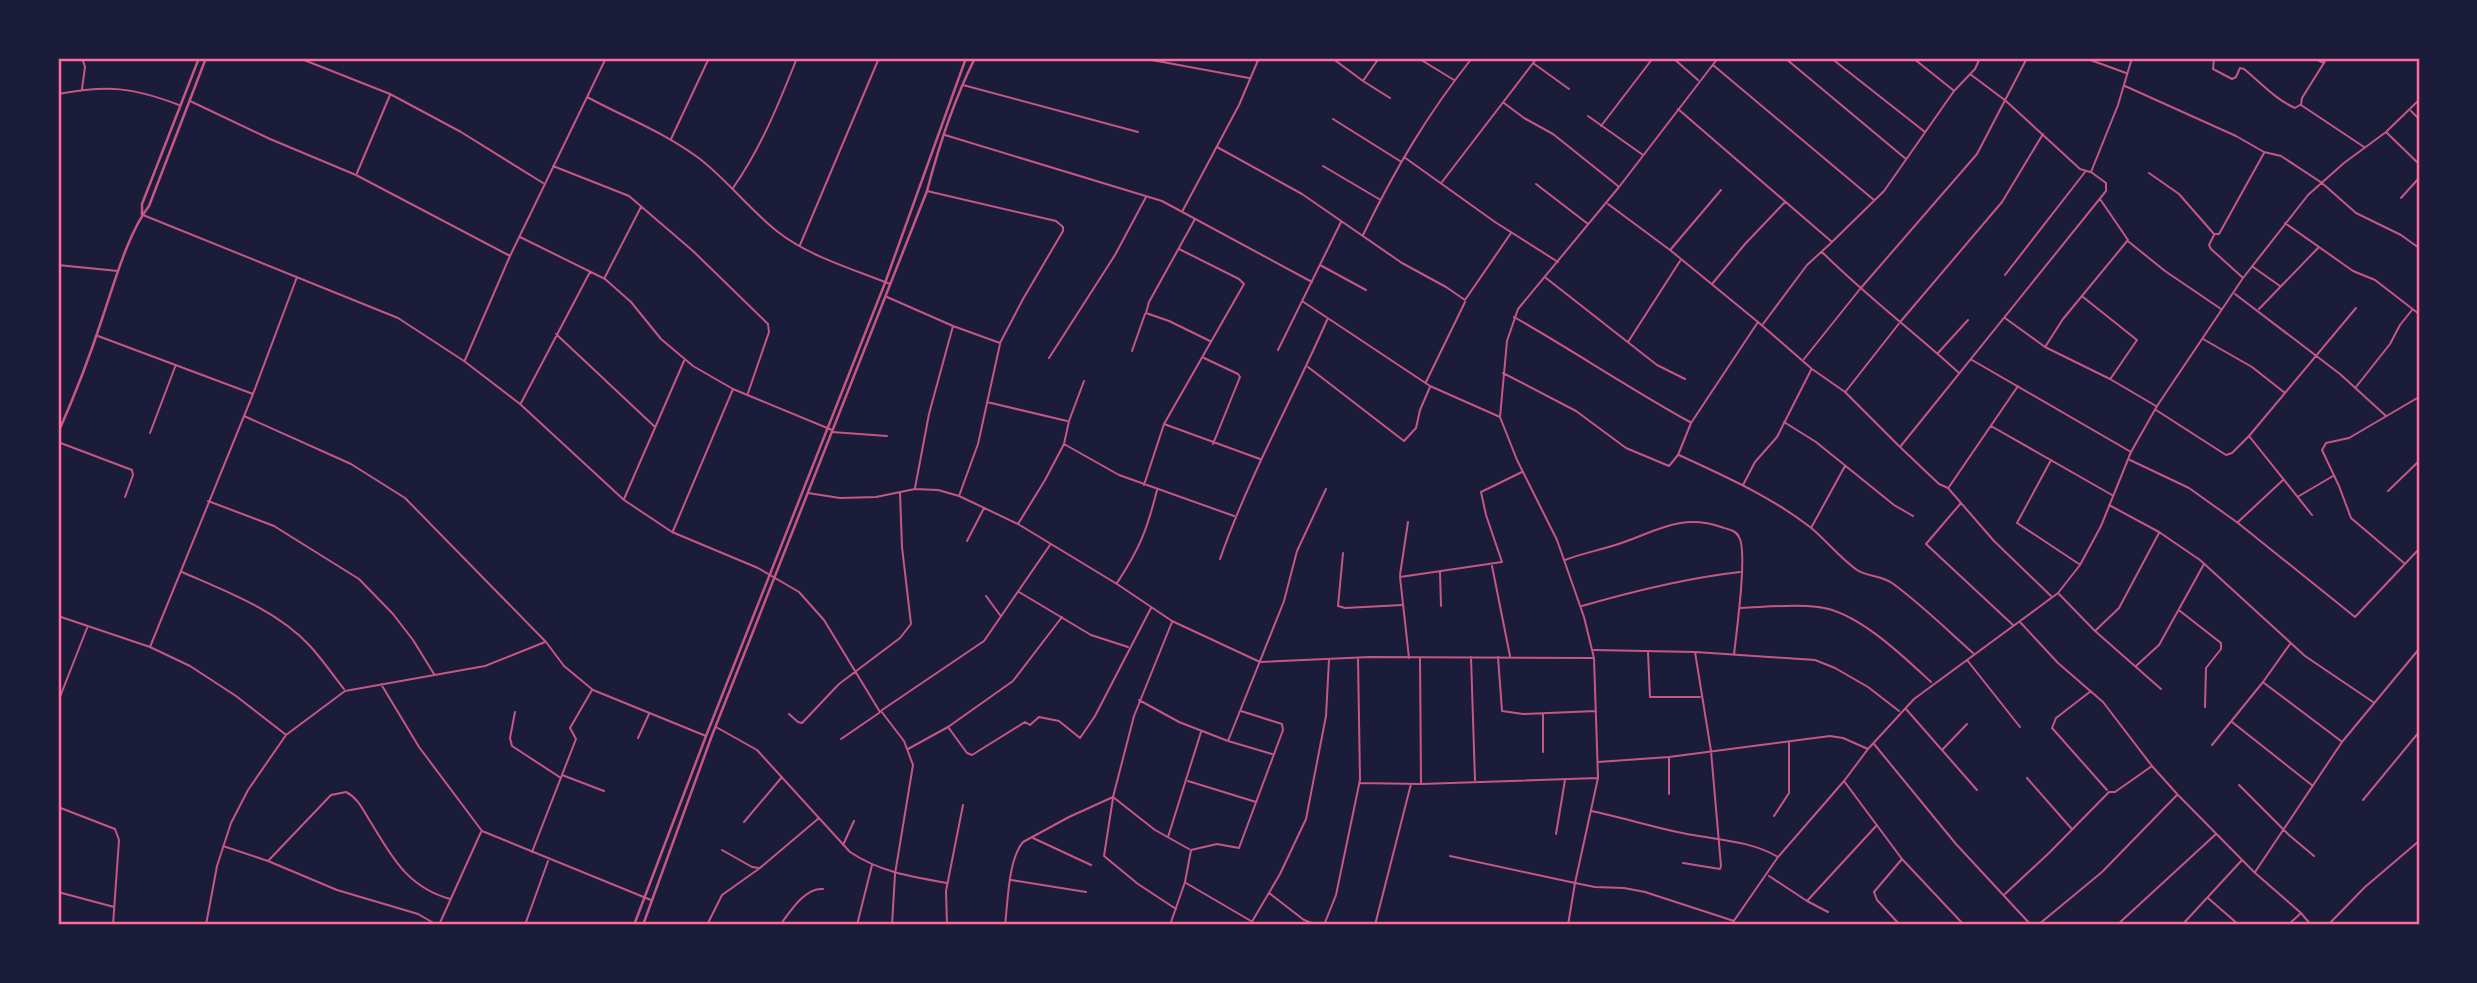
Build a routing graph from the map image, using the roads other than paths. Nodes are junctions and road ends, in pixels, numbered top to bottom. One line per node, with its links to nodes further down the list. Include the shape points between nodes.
1 (82, 58): 45 (street)
2 (199, 58): 56 (street)
3 (206, 58): 52 (street)
4 (299, 58): 48 (street)
5 (514, 58): 6 (street)
6 (523, 58)
7 (606, 58): 49 (street)
8 (709, 58): 68 (street)
9 (797, 58): 90 (street, via 777,108)
10 (879, 58): 113 (street)
11 (967, 58): 71 (street)
12 (975, 58): 42 (street)
13 (1141, 58): 38 (street)
14 (1259, 58): 38 (street)
15 (1332, 58): 41 (street)
16 (1379, 58): 41 (street)
17 (1418, 58): 39 (street)
18 (1472, 58): 39 (street)
19 (1537, 58): 33 (street)
20 (1653, 58): 62 (street)
21 (1673, 58): 40 (street)
22 (1717, 58): 35 (street)
23 (1785, 58): 75 (street)
24 (1831, 58): 65 (street)
25 (1913, 58): 46 (street)
26 (1980, 58): 37 (street)
27 (2027, 58): 53 (street)
28 (2085, 58): 36 (street)
29 (2132, 58): 36 (street)
30 (2214, 58): 55 (street, via 2217,72 2232,79 2244,69 2289,105)
31 (2313, 58): 34 (street)
32 (2327, 58): 34 (street)
33 (1533, 63): 44 (street); 54 (street)
34 (2325, 63): 55 (street)
35 (1713, 65): 40 (street); 97 (street)
36 (2127, 73): 43 (street)
37 (1970, 74): 46 (street); 53 (street)
38 (1250, 78): 69 (street)
39 (1455, 80): 74 (street)
40 (1699, 80): 57 (street)
41 (1363, 81): 50 (street)
42 (962, 85): 63 (street); 67 (street)
43 (2124, 85): 72 (street); 81 (street)
44 (1569, 89)
45 (82, 90): 47 (street); 56 (street, via 118,87)
46 (1954, 91): 65 (street)
47 (58, 94)
48 (390, 94): 83 (street); 86 (street)
49 (587, 97): 68 (street); 78 (street)
50 (1390, 98)
51 (2419, 100): 58 (street)
52 (190, 101): 83 (street); 102 (street)
53 (2006, 101): 66 (street); 137 (street, via 1977,154)
54 (1502, 102): 87 (street); 89 (street, via 1553,134)
55 (2301, 105): 70 (street)
56 (180, 106): 102 (street, via 142,204)
57 (1678, 108): 73 (street); 98 (street)
58 (2410, 111): 61 (street); 64 (street)
59 (1588, 116): 62 (street)
60 (1333, 119): 76 (street)
61 (2419, 119)
62 (1601, 126): 73 (street)
63 (1138, 132)
64 (2386, 132): 70 (street); 77 (street)
65 (1926, 133): 75 (street)
66 (2043, 134): 80 (street); 155 (street, via 2001,202)
67 (944, 135): 71 (street); 93 (street)
68 (670, 141): 90 (street)
69 (1217, 146): 101 (street); 104 (street)
70 (2365, 148): 85 (street)
71 (936, 149): 92 (street); 133 (street)
72 (2264, 152): 85 (street, via 2281,156); 108 (street, via 2223,230)
73 (1643, 155): 89 (street)
74 (1403, 156): 76 (street); 87 (street)
75 (1906, 160): 97 (street)
76 (1400, 161): 95 (street)
77 (2419, 164)
78 (553, 166): 86 (street); 100 (street, via 629,196)
79 (1323, 166): 95 (street)
80 (2086, 172): 81 (street); 127 (street)
81 (2091, 172): 96 (street, via 2108,187)
82 (2149, 173): 108 (street, via 2179,194)
83 (356, 174): 119 (street)
84 (2419, 178): 94 (street)
85 (2322, 183): 105 (street); 115 (street, via 2356,213)
86 (545, 184): 110 (street)
87 (1441, 184): 107 (street)
88 (1536, 184): 106 (street)
89 (1619, 187): 99 (street)
90 (733, 188): 113 (street, via 777,232)
91 (1721, 190): 117 (street)
92 (927, 191): 134 (street); 162 (street, via 1063,227)
93 (1147, 196): 101 (street); 169 (street)
94 (2401, 198)
95 (1380, 199): 109 (street)
96 (2100, 199): 111 (street); 151 (street)
97 (1875, 201): 112 (street)
98 (1785, 202): 112 (street); 135 (street)
99 (1606, 203): 106 (street); 117 (street)
100 (642, 206): 131 (street); 191 (street, via 768,324)
101 (1182, 212): 103 (street)
102 (142, 215): 125 (street); 128 (street)
103 (1195, 218): 116 (street); 132 (street)
104 (1342, 221): 109 (street); 123 (street)
105 (2285, 223): 114 (street); 124 (street)
106 (1589, 224): 121 (street)
107 (1511, 233): 121 (street); 142 (street)
108 (2214, 234): 130 (street, via 2211,249)
109 (1363, 236): 142 (street)
110 (520, 237): 119 (street); 126 (street)
111 (2128, 240): 141 (street); 145 (street)
112 (1832, 242): 118 (street)
113 (799, 246): 133 (street)
114 (2319, 247): 136 (street); 147 (street, via 2375,280)
115 (2419, 248)
116 (1179, 249): 148 (street); 161 (street, via 1244,284)
117 (1670, 250): 120 (street)
118 (1822, 252): 137 (street); 156 (street)
119 (510, 256): 173 (street)
120 (1680, 260): 135 (street); 163 (street)
121 (1558, 262): 129 (street)
122 (58, 265): 125 (street)
123 (1319, 265): 132 (street); 138 (street)
124 (2252, 267): 130 (street); 136 (street)
125 (119, 271): 159 (street)
126 (591, 271): 131 (street); 158 (street)
127 (2005, 275)
128 (297, 277): 173 (street, via 398,318); 190 (street)
129 (1546, 278): 150 (street); 163 (street)
130 (2243, 278): 139 (street)
131 (605, 279): 174 (street)
132 (1312, 282): 143 (street)
133 (886, 283): 134 (street); 206 (street)
134 (891, 285): 140 (street)
135 (1712, 285): 154 (street)
136 (2280, 287): 146 (street)
137 (1860, 289): 155 (street); 171 (street)
138 (1366, 290)
139 (2233, 293): 145 (street); 146 (street)
140 (886, 297): 157 (street); 207 (street)
141 (2083, 297): 164 (street); 181 (street, via 2137,340)
142 (1465, 300): 183 (street)
143 (1302, 302): 152 (street); 165 (street)
144 (2356, 308): 168 (street)
145 (2222, 309): 160 (street)
146 (2258, 310): 168 (street)
147 (2413, 310): 149 (street); 186 (street)
148 (1146, 313): 161 (street); 166 (street)
149 (2419, 314)
150 (1514, 317): 178 (street); 201 (street)
151 (2005, 318): 164 (street); 172 (street)
152 (1328, 320): 176 (street); 183 (street)
153 (1968, 320): 167 (street)
154 (1758, 321): 156 (street); 201 (street)
155 (1901, 321): 167 (street); 188 (street)
156 (1762, 325): 171 (street)
157 (953, 326): 162 (street); 229 (street)
158 (556, 334): 194 (street); 205 (street)
159 (97, 335): 175 (street); 203 (street)
160 (2203, 339): 189 (street); 195 (street)
161 (1211, 342): 170 (street)
162 (1000, 343): 193 (street)
163 (1627, 343): 180 (street)
164 (2045, 347): 181 (street)
165 (1278, 350)
166 (1132, 351)
167 (1937, 354): 179 (street)
168 (2315, 356): 186 (street); 189 (street)
169 (1049, 358)
170 (1203, 358): 202 (street); 214 (street, via 1240,377)
171 (1803, 360): 177 (street)
172 (1972, 360): 179 (street); 185 (street)
173 (464, 361): 194 (street)
174 (684, 361): 187 (street); 205 (street)
175 (176, 366): 190 (street); 209 (street)
176 (1307, 366): 184 (street, via 1404,441 1416,428); 218 (street)
177 (1812, 369): 188 (street); 200 (street)
178 (1503, 373): 198 (street); 217 (street, via 1576,411 1646,458 1669,466)
179 (1958, 373): 215 (street)
180 (1685, 379)
181 (2110, 379): 195 (street)
182 (1084, 381): 199 (street)
183 (1426, 383): 184 (street)
184 (1430, 386): 198 (street)
185 (2018, 386): 204 (street); 216 (street)
186 (2356, 387): 197 (street)
187 (733, 389): 191 (street); 253 (street)
188 (1845, 392): 215 (street)
189 (2286, 393): 211 (street)
190 (253, 394): 196 (street)
191 (747, 394): 206 (street)
192 (2419, 397): 197 (street)
193 (986, 401): 199 (street); 236 (street, via 978,444)
194 (520, 404): 239 (street)
195 (2156, 408): 211 (street, via 2226,455); 216 (street)
196 (244, 416): 240 (street); 290 (street, via 351,464 405,498)
197 (2386, 416): 224 (street, via 2349,438 2326,443 2322,448)
198 (1500, 417): 223 (street)
199 (1069, 421): 213 (street)
200 (1784, 422): 222 (street); 227 (street)
201 (1690, 423): 217 (street)
202 (1164, 424): 214 (street); 226 (street)
203 (62, 425): 208 (street); 212 (street)
204 (1991, 426): 220 (street); 228 (street)
205 (655, 427): 239 (street)
206 (827, 428): 207 (street); 242 (street)
207 (832, 431): 210 (street); 234 (street)
208 (58, 433)
209 (150, 433)
210 (887, 436)
211 (2249, 436): 225 (street)
212 (58, 441): 237 (street, via 132,470)
213 (1064, 444): 226 (street); 251 (street)
214 (1213, 444): 218 (street)
215 (1900, 447): 228 (street)
216 (2131, 452): 219 (street)
217 (1678, 455): 227 (street)
218 (1261, 459): 248 (street)
219 (2128, 459): 235 (street); 250 (street, via 2189,488)
220 (2051, 460): 235 (street); 264 (street, via 2017,523)
221 (2419, 461): 232 (street)
222 (1846, 465): 247 (street); 252 (street)
223 (1523, 471): 260 (street); 263 (street, via 1481,492 1502,562)
224 (2334, 476): 238 (street); 261 (street, via 2351,518)
225 (2283, 480): 238 (street); 250 (street)
226 (1144, 485): 231 (street)
227 (1743, 485): 252 (street)
228 (1948, 488): 241 (street)
229 (915, 489): 233 (street); 236 (street)
230 (1326, 489): 309 (street, via 1297,551)
231 (1157, 490): 248 (street); 271 (street, via 1147,531)
232 (2388, 491)
233 (900, 492): 234 (street, via 876,498); 311 (street, via 911,624 900,638)
234 (807, 493): 244 (street)
235 (2113, 495): 243 (street)
236 (959, 496): 245 (street)
237 (125, 497)
238 (2297, 497): 246 (street)
239 (624, 500): 253 (street)
240 (208, 501): 265 (street); 312 (street, via 274,526 359,579 413,639)
241 (1962, 503): 275 (street); 288 (street, via 1926,544)
242 (797, 504): 244 (street); 268 (street)
243 (2109, 505): 254 (street); 264 (street)
244 (802, 506): 270 (street)
245 (984, 507): 251 (street); 255 (street)
246 (2312, 515)
247 (1913, 516)
248 (1235, 517): 259 (street)
249 (1408, 522): 269 (street)
250 (2238, 523): 261 (street, via 2355,617)
251 (1018, 524): 256 (street)
252 (1811, 528): 298 (street, via 1854,568 1890,582 1924,608)
253 (672, 532): 268 (street)
254 (2159, 532): 262 (street); 289 (street, via 2119,608)
255 (967, 541)
256 (1050, 544): 271 (street); 272 (street)
257 (2419, 549): 261 (street)
258 (1343, 553): 276 (street, via 1338,606)
259 (1220, 559)
260 (1564, 561): 267 (street, via 1671,523 1692,521 1734,531 1741,542); 278 (street)
261 (2404, 563)
262 (2204, 564): 281 (street); 291 (street)
263 (1492, 565): 266 (street); 301 (street)
264 (2080, 565): 273 (street)
265 (181, 571): 292 (street); 318 (street, via 279,621 309,644)
266 (1440, 571): 269 (street); 277 (street)
267 (1742, 572): 278 (street, via 1651,587); 280 (street)
268 (770, 575): 270 (street); 342 (street)
269 (1400, 576): 276 (street)
270 (775, 577): 311 (street, via 799,592 824,620); 336 (street)
271 (1117, 584): 279 (street)
272 (1019, 592): 283 (street); 284 (street)
273 (2058, 593): 275 (street); 289 (street)
274 (986, 596): 283 (street)
275 (2052, 597): 286 (street)
276 (1403, 605): 304 (street)
277 (1441, 606)
278 (1581, 606): 295 (street)
279 (1152, 608): 285 (street); 293 (street)
280 (1740, 608): 299 (street); 315 (street, via 1820,607 1840,614 1897,651)
281 (2179, 611): 310 (street, via 2160,645); 324 (street, via 2221,643 2207,668)
282 (58, 616): 287 (street)
283 (1000, 616): 326 (street, via 984,641)
284 (1062, 617): 293 (street, via 1091,635); 337 (street, via 1013,681)
285 (1172, 621): 309 (street); 321 (street)
286 (2020, 622): 288 (street); 319 (street)
287 (87, 626): 292 (street); 322 (street)
288 (2014, 626): 298 (street)
289 (2095, 631): 310 (street)
290 (546, 642): 312 (street, via 485,666); 317 (street, via 564,666)
291 (2290, 643): 313 (street); 323 (street)
292 (150, 647): 341 (street, via 190,666)
293 (1129, 647): 337 (street, via 1080,738 1059,720 1040,717 1030,725 1025,722 1013,728 972,755)
294 (2419, 649): 323 (street)
295 (1593, 650): 296 (street); 306 (street)
296 (1648, 650): 297 (street); 320 (street, via 1650,697)
297 (1695, 652): 299 (street); 320 (street)
298 (1974, 654): 308 (street)
299 (1734, 655): 330 (street, via 1804,658 1825,664 1868,687)
300 (1498, 656): 301 (street); 303 (street); 332 (street, via 1502,711)
301 (1510, 656): 306 (street)
302 (1359, 657): 304 (street); 307 (street); 368 (street)
303 (1471, 657): 305 (street); 366 (street)
304 (1409, 658): 305 (street)
305 (1420, 658): 370 (street)
306 (1594, 658): 328 (street)
307 (1329, 659): 309 (street); 424 (street, via 1325,716 1306,819)
308 (1967, 659): 315 (street); 338 (street)
309 (1260, 662): 327 (street)
310 (2135, 667): 316 (street)
311 (854, 671): 326 (street); 333 (street, via 802,723)
312 (434, 674): 314 (street)
313 (2263, 682): 334 (street); 348 (street)
314 (380, 683): 318 (street); 391 (street, via 419,747)
315 (1933, 683): 325 (street)
316 (2161, 689)
317 (593, 690): 331 (street); 361 (street, via 570,728 576,739)
318 (345, 691): 341 (street)
319 (2091, 691): 359 (street); 375 (street, via 2056,718 2052,728)
320 (1701, 696): 353 (street)
321 (1139, 700): 339 (street); 378 (street)
322 (58, 702)
323 (2373, 702): 348 (street)
324 (2205, 707)
325 (1905, 708): 330 (street); 354 (street)
326 (880, 711): 345 (street); 351 (street)
327 (1241, 711): 346 (street); 356 (street, via 1282,725)
328 (1597, 711): 332 (street); 358 (street)
329 (515, 712): 361 (street, via 512,746)
330 (1901, 712): 349 (street)
331 (650, 713): 342 (street); 343 (street)
332 (1543, 713): 355 (street)
333 (789, 714)
334 (2232, 721): 350 (street); 372 (street)
335 (1967, 724): 354 (street)
336 (716, 727): 344 (street); 360 (street, via 757,750)
337 (948, 727): 351 (street)
338 (2020, 727)
339 (1201, 731): 346 (street); 365 (street)
340 (2419, 732): 379 (street)
341 (286, 734): 398 (street, via 248,789)
342 (706, 736): 344 (street); 426 (street)
343 (638, 738)
344 (711, 738): 429 (street)
345 (841, 739)
346 (1228, 741): 356 (street)
347 (1789, 742): 352 (street, via 1830,736); 353 (street); 384 (street, via 1788,793)
348 (2342, 742): 372 (street)
349 (1873, 743): 352 (street); 425 (street)
350 (2212, 745)
351 (908, 749): 415 (street, via 912,782)
352 (1868, 749): 367 (street)
353 (1711, 751): 357 (street); 396 (street)
354 (1941, 751): 373 (street)
355 (1544, 752)
356 (1273, 755): 380 (street)
357 (1669, 757): 358 (street); 376 (street)
358 (1597, 762): 362 (street)
359 (2152, 766): 375 (street); 377 (street)
360 (782, 776): 385 (street); 387 (street)
361 (562, 777): 374 (street); 402 (street)
362 (1598, 778): 364 (street); 383 (street)
363 (2027, 778): 389 (street)
364 (1565, 779): 366 (street); 392 (street)
365 (1187, 780): 380 (street); 395 (street)
366 (1475, 781): 370 (street)
367 (1844, 781): 388 (street); 405 (street)
368 (1358, 783): 369 (street); 452 (street, via 1345,860)
369 (1411, 784): 370 (street); 453 (street)
370 (1421, 784)
371 (2239, 785): 390 (street)
372 (2314, 787): 390 (street)
373 (1977, 790)
374 (604, 791)
375 (2109, 792): 389 (street)
376 (1669, 794)
377 (2178, 794): 393 (street); 459 (street, via 2102,873)
378 (1113, 797): 394 (street); 395 (street); 432 (street, via 1104,856)
379 (2363, 800)
380 (1256, 803): 401 (street, via 1239,848 1217,844)
381 (963, 805): 419 (street)
382 (58, 807): 431 (street, via 118,833)
383 (1590, 810): 396 (street); 420 (street)
384 (1774, 816)
385 (820, 818): 399 (street); 413 (street)
386 (854, 821): 399 (street)
387 (744, 822)
388 (1877, 825): 407 (street); 430 (street)
389 (2072, 829): 425 (street)
390 (2284, 830): 404 (street); 414 (street)
391 (482, 831): 402 (street); 428 (street)
392 (1556, 834)
393 (2217, 834): 408 (street); 460 (street)
394 (1032, 837): 412 (street); 417 (street, via 1018,848)
395 (1168, 838): 401 (street)
396 (1719, 838): 405 (street); 410 (street, via 1720,869)
397 (2419, 841): 465 (street)
398 (223, 846): 409 (street); 438 (street)
399 (843, 846): 411 (street)
400 (722, 850): 413 (street)
401 (1191, 850): 418 (street)
402 (532, 852): 406 (street)
403 (1450, 856): 420 (street)
404 (2314, 856)
405 (1778, 857): 416 (street)
406 (549, 859): 426 (street); 440 (street)
407 (1902, 859): 456 (street, via 1874,892); 457 (street)
408 (2242, 860): 414 (street); 427 (street)
409 (268, 861): 428 (street, via 331,795 346,792 356,799 408,877); 439 (street)
410 (1683, 863)
411 (872, 864): 415 (street); 445 (street)
412 (1091, 865)
413 (760, 868): 443 (street, via 722,895)
414 (2254, 872): 434 (street)
415 (895, 874): 419 (street); 446 (street)
416 (1768, 875): 430 (street); 436 (street)
417 (1010, 880): 423 (street); 448 (street)
418 (1185, 882): 432 (street); 435 (street)
419 (947, 883): 447 (street)
420 (1575, 883): 436 (street, via 1645,892); 454 (street)
421 (823, 888): 444 (street, via 808,892)
422 (58, 892): 431 (street)
423 (1086, 892)
424 (1268, 892): 435 (street); 451 (street)
425 (2004, 894): 458 (street)
426 (644, 897): 429 (street); 441 (street)
427 (2207, 897): 461 (street); 462 (street)
428 (450, 899): 439 (street)
429 (651, 900): 442 (street)
430 (1807, 901): 433 (street)
431 (115, 907): 437 (street)
432 (1176, 909): 449 (street)
433 (1828, 912)
434 (2301, 913): 463 (street); 464 (street)
435 (1251, 921): 450 (street)
436 (1734, 921): 455 (street)
437 (113, 925)
438 (206, 925)
439 (438, 925)
440 (524, 925)
441 (634, 925)
442 (642, 925)
443 (706, 925)
444 (780, 925)
445 (856, 925)
446 (892, 925)
447 (947, 925)
448 (1005, 925)
449 (1170, 925)
450 (1250, 925)
451 (1317, 925)
452 (1324, 925)
453 (1375, 925)
454 (1568, 925)
455 (1731, 925)
456 (1900, 925)
457 (1964, 925)
458 (2031, 925)
459 (2038, 925)
460 (2118, 925)
461 (2182, 925)
462 (2239, 925)
463 (2288, 925)
464 (2311, 925)
465 (2328, 925)

